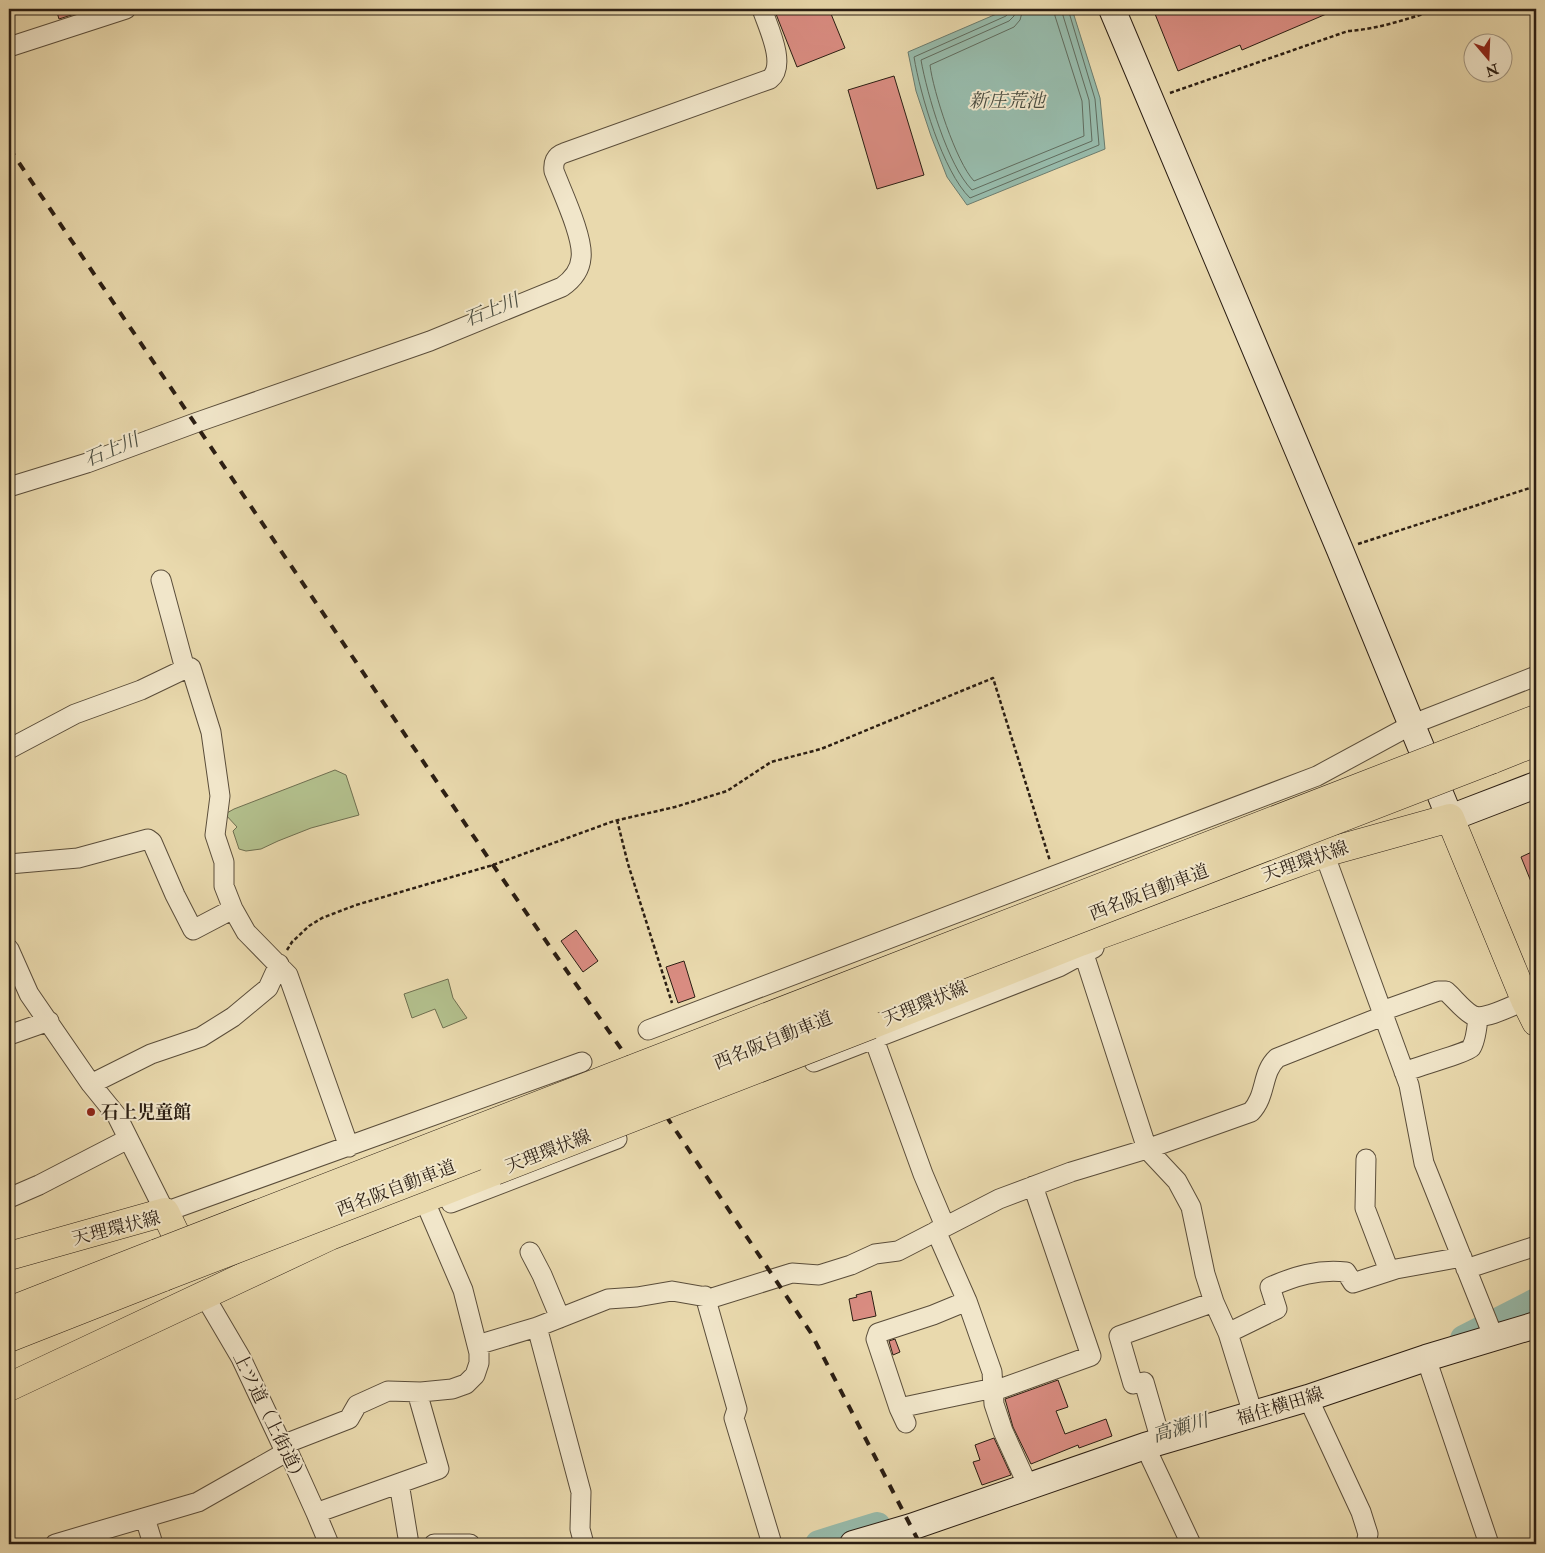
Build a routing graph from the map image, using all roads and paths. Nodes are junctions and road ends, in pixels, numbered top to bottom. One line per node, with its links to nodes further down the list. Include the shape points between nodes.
1 (126, 9): 5 (street)
2 (762, 9): 8 (street, via 778,61 770,79 556,158 554,171 581,251 577,272 562,287 430,341 87,463)
3 (1112, 9): 6 (street)
4 (1440, 9): 6 (path, via 1380,27 1348,31)
5 (9, 47)
6 (1150, 100): 9 (street)
7 (1536, 486): 9 (path)
8 (9, 487)
9 (1340, 550): 14 (street)
10 (161, 580): 11 (street)
11 (185, 668): 16 (street, via 140,690 75,714); 24 (street, via 191,668 211,732 220,796 215,835 224,862 224,886)
12 (1536, 676): 14 (street)
13 (1536, 719): 17 (main road, 西名阪自動車道)
14 (1413, 724): 19 (street); 23 (street, via 1317,776)
15 (1536, 742): 17 (main road, 西名阪自動車道)
16 (9, 749)
17 (1487, 750): 55 (main road, 西名阪自動車道, bridge, via 632,1096)
18 (1536, 785): 19 (street)
19 (1450, 818): 21 (main road, 天理環状線); 28 (main road)
20 (617, 820): 23 (path, via 727,791 771,762 821,749 993,678); 27 (path, via 493,865 356,904 322,918 292,942); 31 (path)
21 (1324, 853): 25 (main road, 天理環状線, via 1135,922); 29 (street)
22 (9, 864): 24 (street, via 78,858 148,839 193,930)
23 (1055, 876): 31 (street)
24 (234, 909): 27 (street, via 246,932)
25 (1082, 948): 34 (main road, 天理環状線); 43 (street)
26 (9, 949): 32 (street, via 29,994)
27 (278, 964): 38 (street, via 268,988 233,1017 201,1036 151,1054); 42 (street, via 288,975)
28 (1532, 1006): 30 (street)
29 (1383, 1014): 30 (street, via 1438,991 1446,991); 37 (street); 43 (street, via 1277,1058 1270,1064 1259,1104 1252,1112)
30 (1478, 1018): 37 (street, via 1472,1047 1467,1052)
31 (678, 1019): 33 (street)
32 (49, 1021): 35 (street); 38 (street)
33 (648, 1030)
34 (873, 1032): 39 (street); 49 (street); 54 (main road, 天理環状線, bridge, via 495,1172 330,1236)
35 (9, 1035)
36 (582, 1062): 42 (street)
37 (1404, 1072): 53 (street, via 1424,1163)
38 (91, 1084): 40 (street, via 117,1116)
39 (705, 1102)
40 (128, 1139): 46 (street); 48 (street)
41 (617, 1139): 47 (street)
42 (349, 1147): 48 (street)
43 (1147, 1149): 45 (street); 61 (street, via 1177,1181 1191,1207)
44 (1366, 1159): 56 (street, via 1366,1208)
45 (1033, 1186): 49 (street); 73 (street, via 1091,1356)
46 (9, 1198)
47 (429, 1211): 54 (street, via 324,1251); 69 (street, via 463,1290)
48 (166, 1212): 52 (main road, 天理環状線); 57 (main road, 天理環状線)
49 (941, 1228): 59 (street, via 898,1251 875,1254 819,1275 792,1273 712,1298); 60 (street)
50 (1536, 1246): 53 (street)
51 (530, 1252): 63 (street)
52 (9, 1256)
53 (1464, 1263): 56 (street); 68 (street)
54 (267, 1266): 57 (main road, 天理環状線)
55 (149, 1269): 58 (main road, via 96,1266); 62 (main road, 西名阪自動車道); 67 (main road, 西名阪自動車道); 70 (main road, via 102,1307)
56 (1388, 1271): 66 (street, via 1353,1283 1346,1272 1298,1275 1270,1287 1277,1309)
57 (204, 1295): 72 (main road, 天理環状線); 78 (street, 上ツ道（上街道）, via 241,1358)
58 (9, 1296)
59 (706, 1296): 63 (street, via 672,1291 608,1299); 91 (street, via 737,1409 734,1418)
60 (967, 1301): 73 (street, via 992,1372); 73 (street, via 878,1333 876,1339 903,1415)
61 (1214, 1302): 66 (street); 77 (street, via 1120,1336 1133,1384 1144,1382)
62 (9, 1311)
63 (560, 1318): 65 (street)
64 (1536, 1325): 68 (street, 福住横田線)
65 (537, 1326): 69 (street); 90 (street, via 581,1492 580,1529)
66 (1228, 1333): 76 (street)
67 (9, 1338)
68 (1494, 1338): 71 (street, 福住横田線)
69 (477, 1345): 74 (street, via 480,1363 466,1384 452,1389)
70 (9, 1352)
71 (1426, 1358): 75 (street, 福住横田線); 95 (street)
72 (9, 1386)
73 (994, 1389): 79 (street, via 994,1404 1003,1431)
74 (417, 1392): 78 (street, via 388,1391 358,1405 349,1419); 80 (street, via 439,1469)
75 (1308, 1398): 76 (street, 福住横田線); 94 (street, via 1361,1512 1368,1534)
76 (1253, 1414): 77 (street, 福住横田線)
77 (1153, 1443): 79 (street, 福住横田線); 93 (street)
78 (285, 1448): 81 (street, 上ツ道（上街道）); 82 (street, via 198,1502)
79 (1026, 1479): 83 (street, 福住横田線)
80 (399, 1483): 81 (street); 87 (street)
81 (316, 1513): 86 (street, 上ツ道（上街道）)
82 (145, 1518): 84 (street); 85 (street)
83 (905, 1537): 92 (street, 福住横田線)
84 (55, 1544)
85 (153, 1544)
86 (329, 1544)
87 (409, 1544)
88 (434, 1544): 89 (street)
89 (470, 1544)
90 (584, 1544)
91 (772, 1544)
92 (853, 1544)
93 (1191, 1544)
94 (1366, 1544)
95 (1487, 1544)

